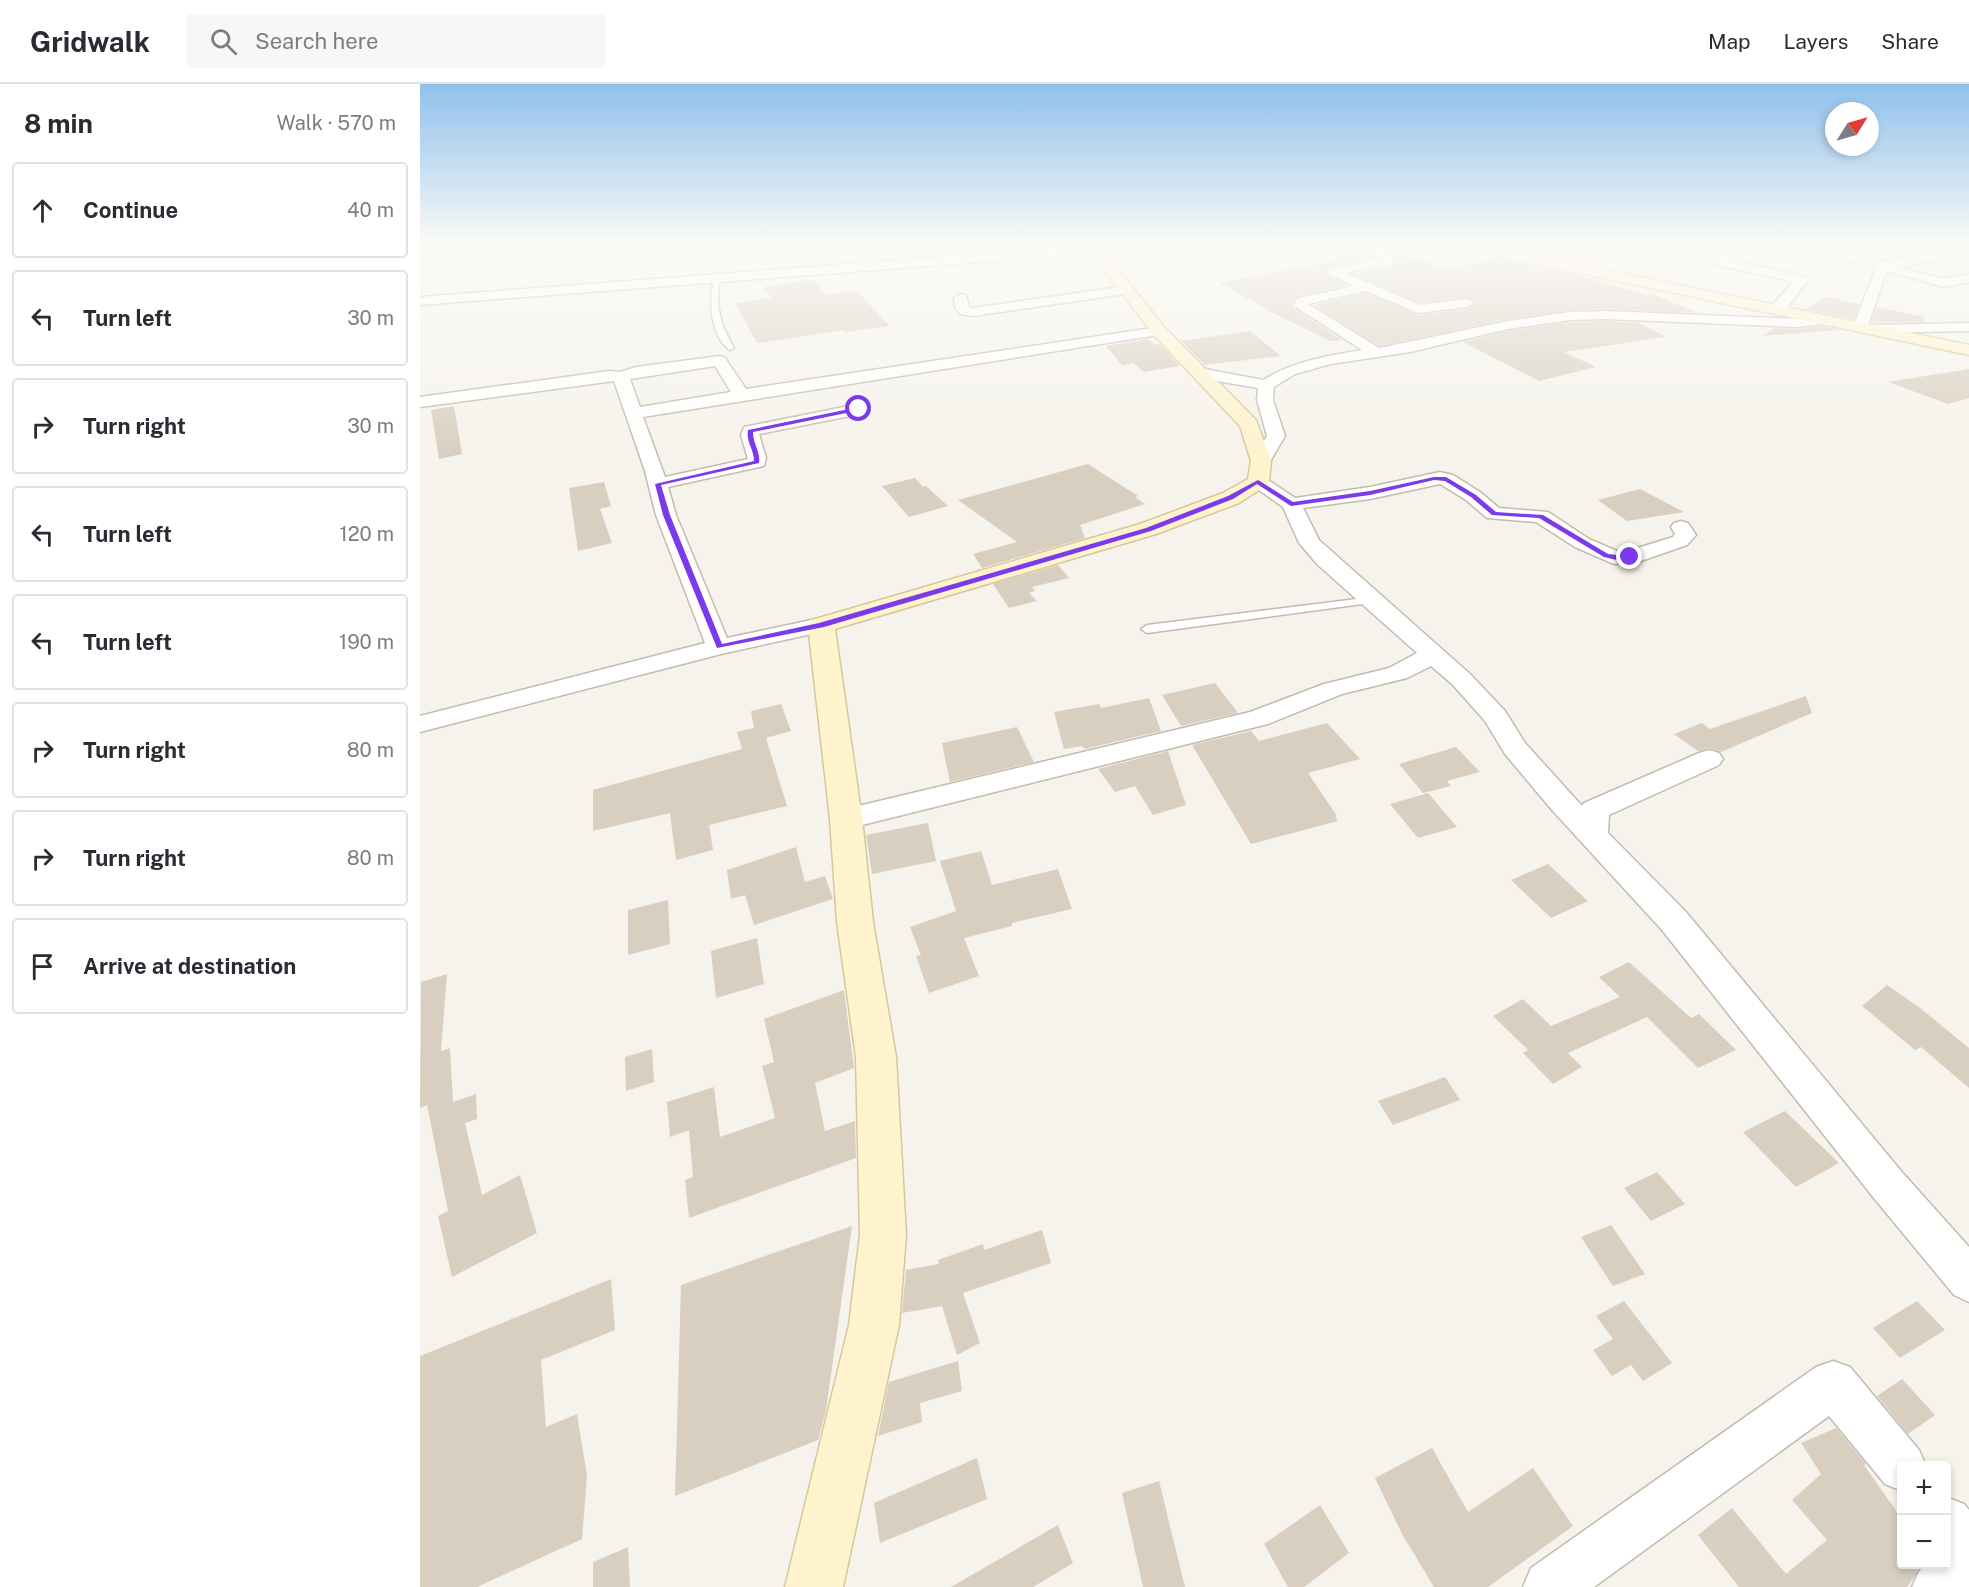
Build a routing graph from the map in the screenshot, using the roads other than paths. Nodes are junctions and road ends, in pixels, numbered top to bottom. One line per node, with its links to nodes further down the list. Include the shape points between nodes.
1 (715, 316): 12 (lane)
2 (1148, 316): 11 (main road)
3 (1318, 316): 14 (street)
4 (1568, 316): 14 (street)
5 (1633, 316): 8 (street, via 1796,323)
6 (1806, 316): 8 (main road)
7 (1868, 316): 10 (street)
8 (1823, 320): 10 (main road)
9 (1969, 327): 10 (street)
10 (1864, 328): 13 (main road)
11 (1160, 331): 15 (main road); 18 (street)
12 (730, 348)
13 (1969, 350)
14 (1377, 353): 17 (street, via 1289,371)
15 (1200, 373): 17 (street); 22 (main road, via 1249,424)
16 (621, 377): 18 (street, via 720,361); 19 (street); 21 (street)
17 (1266, 385): 22 (street, via 1264,400 1276,436)
18 (741, 396): 21 (street)
19 (420, 402)
20 (859, 409): 23 (street, via 750,431 757,462)
21 (634, 413): 23 (street)
22 (1259, 471): 24 (street); 27 (main road, via 1231,498 1148,529)
23 (658, 484): 29 (street, via 666,515)
24 (1291, 504): 25 (street, via 1446,479 1494,514 1541,516 1614,558 1630,557 1680,541 1686,535); 26 (street, via 1310,543)
25 (1681, 527)
26 (1373, 600): 28 (lane); 30 (street)
27 (821, 625): 29 (street); 33 (main road)
28 (1147, 629)
29 (720, 647): 31 (street)
30 (1433, 655): 33 (street, via 1398,673 1333,689 1259,718); 34 (street, via 1496,717 1515,748)
31 (420, 724)
32 (1709, 759): 34 (street, via 1594,810)
33 (846, 819): 40 (main road, via 855,922 876,1057 883,1235 874,1325)
34 (1593, 837): 35 (street, via 1674,921)
35 (1969, 1280)
36 (1897, 1461): 41 (street, via 1833,1384)
37 (1951, 1527): 38 (street)
38 (1969, 1550)
39 (1969, 1563): 42 (street)
40 (814, 1587)
41 (1550, 1587)
42 (1939, 1587)

